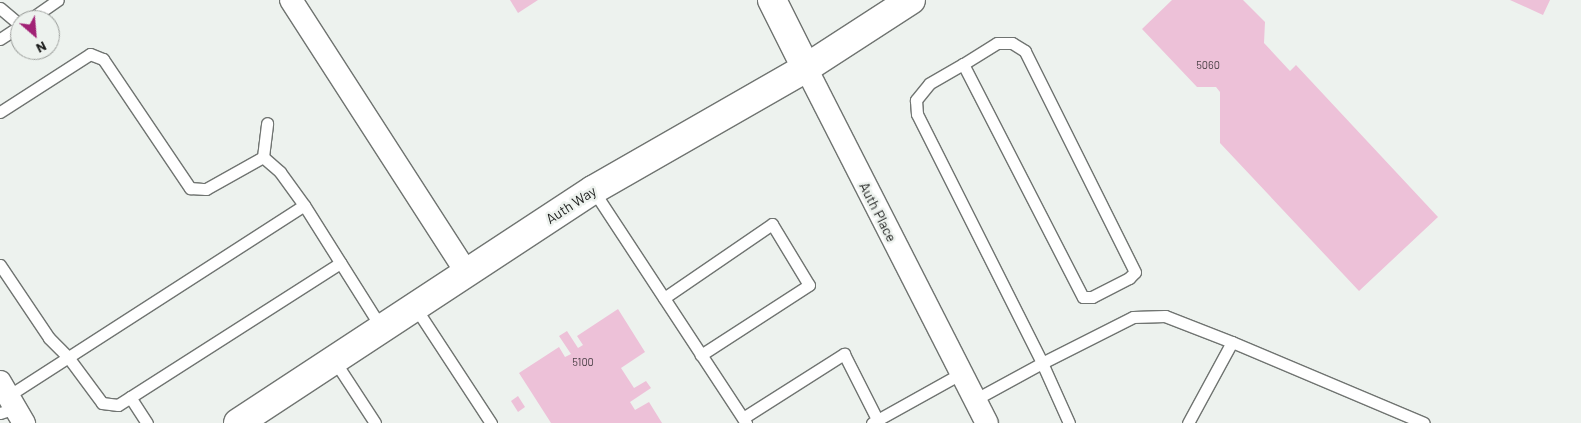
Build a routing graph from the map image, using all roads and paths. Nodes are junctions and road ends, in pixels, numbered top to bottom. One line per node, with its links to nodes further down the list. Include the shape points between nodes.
1 (58, 0): 6 (lane)
2 (291, 0): 17 (street)
3 (772, 0): 9 (street, Auth Place)
4 (911, 0): 9 (street, Auth Way)
5 (0, 8): 7 (lane)
6 (44, 10)
7 (10, 17)
8 (963, 64): 8 (lane, via 1083,297 1092,297 1129,278 1135,272 1133,265 1025,51 1012,43 997,43); 25 (lane, via 929,84 916,100 917,114)
9 (806, 68): 13 (street, Auth Way); 26 (street, Auth Place)
10 (0, 112): 12 (lane, via 90,54 103,58 190,188 206,189)
11 (267, 123): 12 (lane)
12 (263, 157): 14 (lane, via 280,172)
13 (593, 190): 17 (street, Auth Way); 18 (lane)
14 (304, 206): 15 (lane); 23 (lane)
15 (340, 263): 20 (lane); 27 (lane)
16 (0, 265): 23 (lane, via 49,338)
17 (466, 273): 19 (street, Auth Way)
18 (664, 298): 22 (lane); 22 (lane, via 772,224 809,285)
19 (415, 307): 20 (street, Auth Way); 35 (lane)
20 (382, 329): 24 (street, Auth Way)
21 (1232, 342): 25 (lane, via 1165,316 1133,316); 38 (lane); 39 (lane)
22 (701, 354): 30 (lane)
23 (68, 357): 27 (lane, via 102,402 118,405); 29 (lane)
24 (334, 360): 33 (street, Auth Way); 34 (lane)
25 (1042, 363): 28 (lane); 37 (lane)
26 (960, 374): 28 (street, Auth Place); 31 (lane)
27 (130, 397): 32 (lane)
28 (974, 400): 36 (street, Auth Place)
29 (10, 404)
30 (744, 421): 31 (lane, via 844,354)
31 (876, 422)
32 (147, 423)
33 (238, 423)
34 (375, 423)
35 (491, 423)
36 (987, 423)
37 (1069, 423)
38 (1188, 423)
39 (1424, 423)

